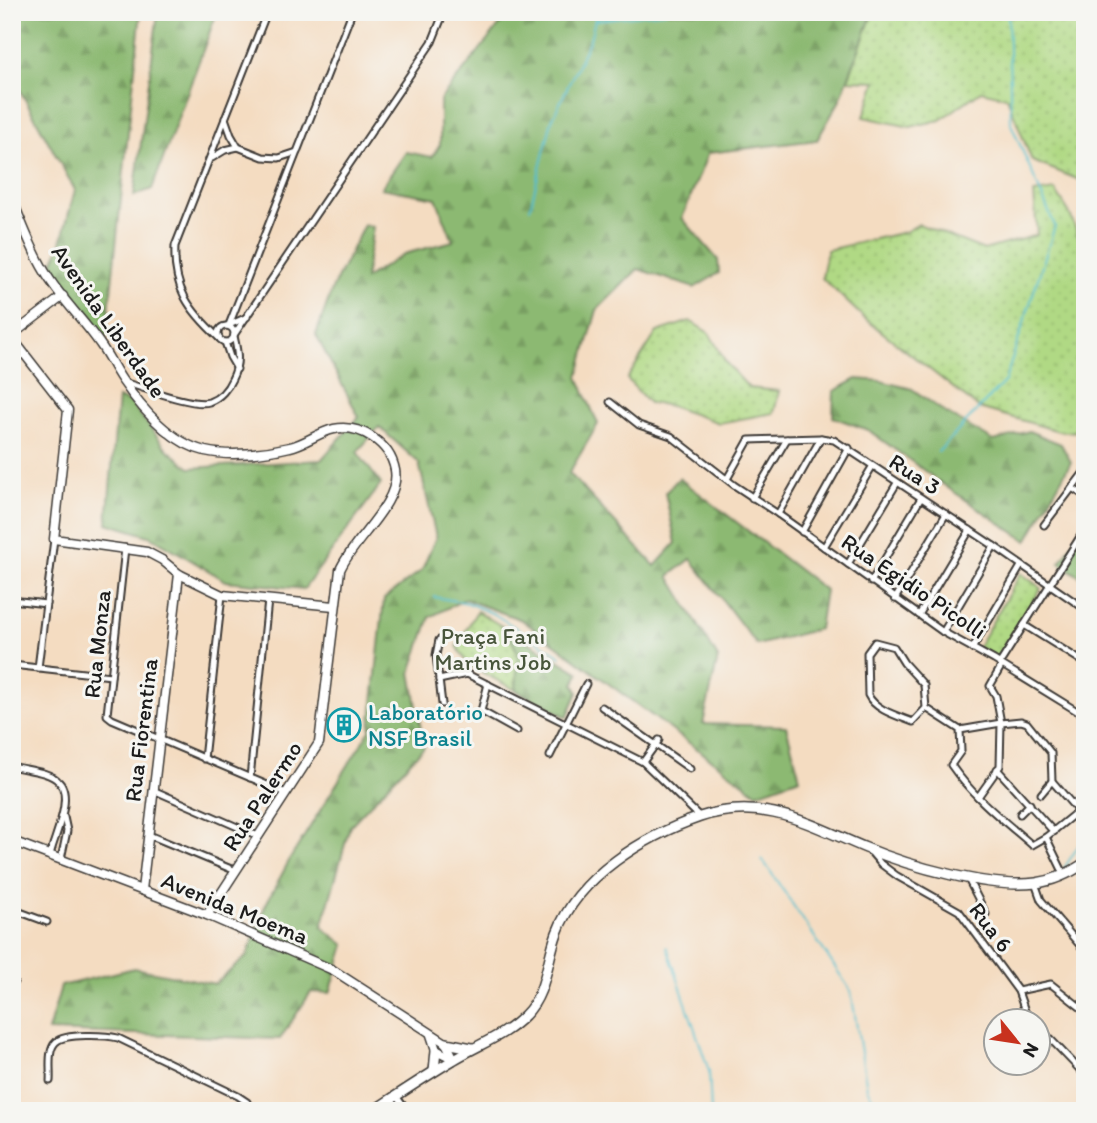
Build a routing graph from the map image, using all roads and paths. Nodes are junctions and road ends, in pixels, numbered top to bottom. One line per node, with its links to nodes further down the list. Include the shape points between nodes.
1 (267, 12): 4 (street)
2 (352, 12): 6 (street)
3 (444, 12): 12 (street, via 432,42)
4 (226, 118): 5 (street); 7 (street)
5 (238, 147): 6 (street, via 263,157); 7 (street)
6 (297, 152): 11 (street)
7 (211, 159): 13 (street, via 181,229 174,265 187,304)
8 (12, 199): 9 (main road, Avenida Liberdade)
9 (17, 223): 10 (main road, Avenida Liberdade)
10 (62, 296): 16 (main road); 20 (main road, Avenida Liberdade, via 101,344)
11 (238, 300): 12 (street); 14 (street)
12 (247, 316): 14 (street); 17 (street)
13 (203, 323): 15 (street); 18 (street)
14 (228, 326): 15 (street); 17 (street)
15 (219, 329): 18 (street)
16 (12, 336): 39 (main road, via 68,410)
17 (234, 336): 18 (street); 19 (street)
18 (222, 340): 19 (street)
19 (237, 369): 20 (street, via 226,391 209,402 184,400)
20 (123, 382): 53 (main road, Avenida Liberdade, via 171,435 208,452 261,453 293,447 334,429 364,432 379,441 395,469 394,489 381,514 346,555)
21 (610, 402): 27 (street, Rua Egidio Picolli, via 638,425 671,436)
22 (821, 438): 23 (street, Rua 3); 24 (street, Rua 3); 33 (street)
23 (787, 439): 27 (street, Rua 3, via 749,440); 31 (street)
24 (849, 448): 25 (street, Rua 3); 38 (street)
25 (872, 467): 28 (street, Rua 3); 41 (street)
26 (1085, 471): 29 (street)
27 (727, 479): 31 (street, Rua Egidio Picolli)
28 (897, 483): 32 (street, Rua 3); 43 (street)
29 (1072, 488): 30 (street); 35 (street)
30 (1085, 496)
31 (752, 498): 33 (street, Rua Egidio Picolli)
32 (921, 498): 34 (street, Rua 3); 46 (street)
33 (778, 514): 38 (street, Rua Egidio Picolli)
34 (946, 514): 37 (street, Rua 3); 49 (street)
35 (1044, 525)
36 (1085, 529): 47 (street)
37 (970, 530): 40 (street, Rua 3); 55 (street)
38 (802, 532): 41 (street, Rua Egidio Picolli)
39 (54, 539): 42 (main road); 52 (street)
40 (994, 546): 44 (street, Rua 3); 57 (street)
41 (824, 547): 43 (street, Rua Egidio Picolli)
42 (125, 548): 45 (main road, via 146,552); 64 (street, Rua Monza)
43 (848, 564): 46 (street, Rua Egidio Picolli)
44 (1021, 566): 47 (street, Rua 3); 59 (street)
45 (179, 573): 48 (main road); 76 (main road, Rua Fiorentina)
46 (871, 582): 49 (street, Rua Egidio Picolli)
47 (1049, 586): 54 (street, Rua 3); 56 (street)
48 (222, 595): 51 (main road); 79 (street)
49 (895, 598): 55 (street, Rua Egidio Picolli)
50 (12, 600): 52 (street)
51 (268, 600): 53 (main road); 84 (street)
52 (46, 604): 63 (street)
53 (334, 606): 87 (main road, Rua Palermo, via 319,743)
54 (1085, 609)
55 (919, 615): 57 (street, Rua Egidio Picolli)
56 (1024, 625): 60 (street); 61 (street)
57 (943, 632): 59 (street, Rua Egidio Picolli)
58 (439, 640): 65 (street)
59 (972, 649): 61 (street, Rua Egidio Picolli)
60 (1085, 663)
61 (1001, 664): 71 (street, Rua Egidio Picolli); 73 (street, via 990,686)
62 (12, 665): 63 (street)
63 (38, 668): 64 (street)
64 (111, 676): 76 (street, Rua Monza, via 108,718)
65 (439, 680): 66 (street, via 467,674); 68 (street)
66 (488, 684): 72 (street); 75 (street, via 481,711)
67 (586, 684): 72 (street)
68 (442, 705)
69 (602, 706): 77 (street)
70 (926, 708): 70 (street, via 923,682 894,647 876,642 867,653 870,701 913,722); 74 (street)
71 (1085, 716)
72 (568, 723): 78 (street); 80 (street)
73 (1001, 723): 74 (street); 83 (street); 85 (street, via 1027,723 1051,753)
74 (960, 730): 89 (street, via 961,751 951,765)
75 (517, 731)
76 (159, 740): 79 (street, Rua Monza); 86 (main road, Rua Fiorentina)
77 (658, 742): 80 (street); 82 (street)
78 (550, 756)
79 (204, 759): 84 (street, Rua Monza)
80 (643, 762): 91 (street)
81 (12, 766): 93 (street, via 59,782 64,792)
82 (690, 769)
83 (998, 769): 89 (street); 90 (street)
84 (250, 778): 87 (street, Rua Monza)
85 (1052, 781): 88 (street); 96 (street, via 1078,809)
86 (153, 790): 97 (main road, Rua Fiorentina); 98 (street)
87 (286, 793): 98 (main road, Rua Palermo)
88 (1041, 794)
89 (978, 797): 99 (street, via 1032,845)
90 (1030, 804): 92 (street); 96 (street)
91 (692, 809): 94 (street); 95 (main road)
92 (1020, 814)
93 (63, 816): 102 (street); 103 (street, via 67,831)
94 (700, 817): 95 (main road); 101 (main road, via 759,809 801,820)
95 (684, 824): 121 (main road, via 619,858 580,892 557,933 537,1002 503,1032)
96 (1054, 832): 99 (street)
97 (149, 835): 105 (street); 109 (main road, Rua Fiorentina)
98 (258, 836): 105 (main road, Rua Palermo)
99 (1046, 837): 106 (street)
100 (12, 841): 102 (main road, Avenida Moema)
101 (869, 849): 107 (main road); 115 (street, Rua 6, via 897,876 956,909)
102 (50, 855): 103 (main road, Avenida Moema)
103 (61, 859): 109 (main road, Avenida Moema)
104 (1085, 863): 106 (main road)
105 (236, 870): 112 (main road, Rua Palermo)
106 (1065, 874): 108 (main road)
107 (967, 877): 108 (main road); 111 (street)
108 (1035, 883): 114 (street, via 1041,900)
109 (142, 890): 112 (main road, Avenida Moema)
110 (12, 909): 113 (street)
111 (986, 914)
112 (207, 915): 118 (main road, Avenida Moema, via 333,970)
113 (47, 922)
114 (1085, 951)
115 (1018, 991): 116 (street, Rua 6); 117 (street, via 1051,984)
116 (1024, 1007)
117 (1085, 1011)
118 (431, 1035): 120 (main road, Avenida Moema); 122 (main road)
119 (1052, 1041): 125 (street)
120 (446, 1043): 121 (main road); 123 (main road)
121 (474, 1048): 123 (main road)
122 (436, 1050): 123 (main road); 124 (main road)
123 (454, 1059): 124 (main road)
124 (434, 1072): 127 (main road)
125 (1085, 1075)
126 (50, 1081): 128 (street, via 51,1050 56,1041 107,1036 239,1096)
127 (396, 1096): 129 (main road); 130 (street)
128 (251, 1111)
129 (373, 1111)
130 (407, 1111)

